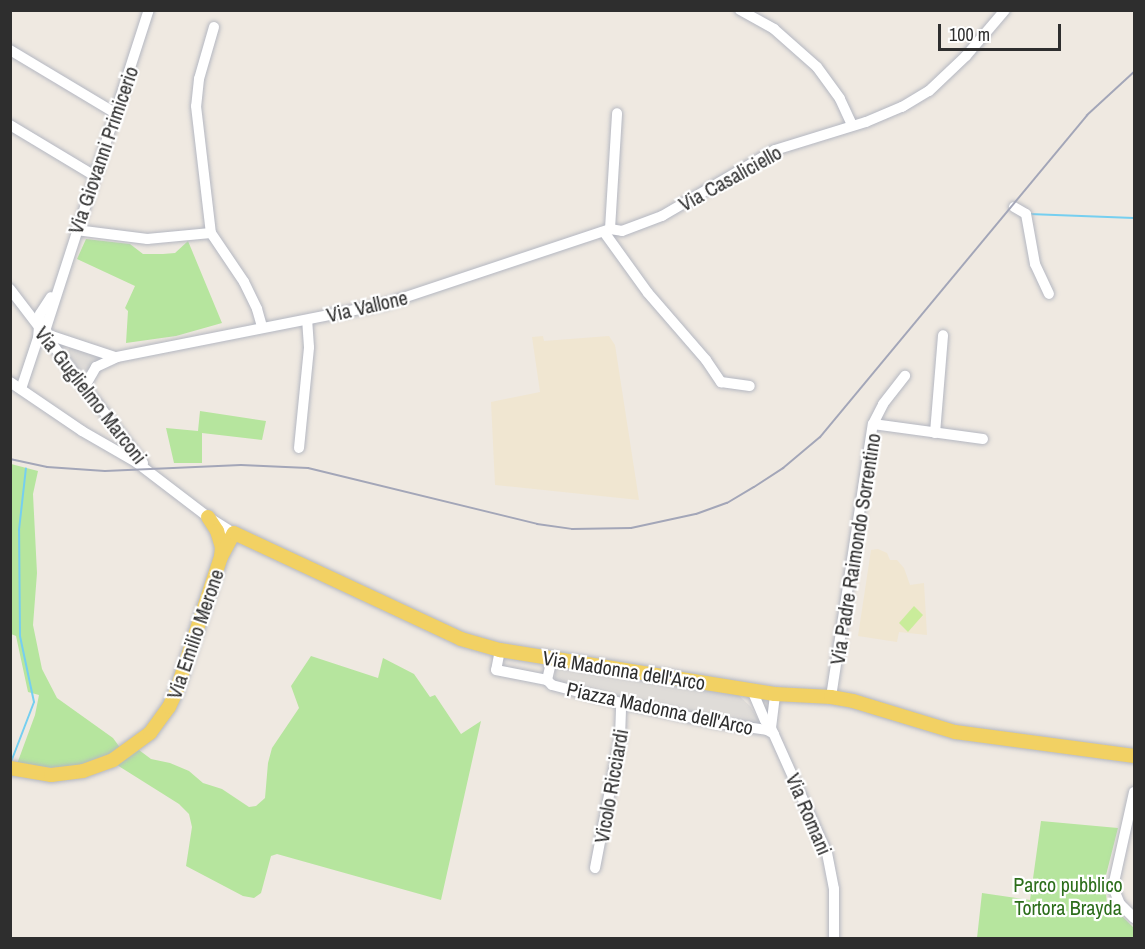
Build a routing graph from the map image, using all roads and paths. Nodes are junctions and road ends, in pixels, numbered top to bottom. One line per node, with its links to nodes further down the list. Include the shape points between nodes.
1 (149, 10): 7 (street, Via Giovanni Primicerio)
2 (740, 10): 9 (street, via 774,29 817,67 840,99)
3 (1005, 10): 9 (street, Via Casaliciello, via 966,56 929,91 902,107)
4 (214, 27): 14 (street, via 199,79 196,106)
5 (10, 50): 7 (street)
6 (617, 113): 13 (street)
7 (117, 114): 10 (street, Via Giovanni Primicerio)
8 (10, 125): 10 (street)
9 (852, 125): 13 (street, Via Casaliciello, via 776,150 642,224 622,231)
10 (95, 177): 12 (street, Via Giovanni Primicerio)
11 (1014, 207): 17 (street, via 1026,214 1035,264)
12 (76, 230): 14 (street, via 147,239); 16 (street, Via Giovanni Primicerio)
13 (607, 230): 19 (street, Via Vallone, via 385,304); 27 (street, via 648,293 721,382)
14 (211, 233): 20 (street, via 244,282)
15 (10, 289): 18 (street, Via Guglielmo Marconi)
16 (56, 290): 18 (street, Via Giovanni Primicerio); 21 (street, Via Giovanni Primicerio)
17 (1049, 294)
18 (35, 314): 21 (street, Via Guglielmo Marconi)
19 (307, 320): 20 (street, Via Vallone); 34 (street, via 309,347)
20 (262, 327): 23 (street, Via Vallone)
21 (43, 331): 23 (street, Via Vallone); 26 (street, Via Guglielmo Marconi); 28 (street, Via Giovanni Primicerio)
22 (943, 335): 30 (street)
23 (117, 357): 26 (street, Via Vallone, via 96,367)
24 (905, 376): 29 (street)
25 (10, 382): 28 (street)
26 (90, 382): 32 (street, Via Guglielmo Marconi)
27 (750, 386)
28 (21, 389): 33 (street)
29 (873, 424): 30 (street, Via Padre Raimondo Sorrentino); 45 (street, Via Padre Raimondo Sorrentino)
30 (935, 433): 31 (street, Via Padre Raimondo Sorrentino)
31 (982, 439)
32 (125, 441): 33 (street, via 119,447); 35 (street, Via Guglielmo Marconi)
33 (107, 445): 35 (street)
34 (299, 448)
35 (151, 472): 36 (street, Via Madonna dell'Arco)
36 (208, 517): 37 (street, Via Madonna dell'Arco); 39 (main road, Via Emilio Merone, via 217,531)
37 (234, 533): 38 (main road, Via Madonna dell'Arco); 39 (main road, Via Emilio Merone)
38 (257, 543): 39 (main road, Via Emilio Merone, via 238,545); 40 (main road, Via Madonna dell'Arco, via 461,639)
39 (221, 557): 49 (main road, Via Emilio Merone, via 176,692 150,733 113,760 83,771 51,776)
40 (500, 650): 41 (main road, Via Madonna dell'Arco); 42 (street, Piazza Madonna dell'Arco, via 496,670)
41 (552, 659): 42 (street); 43 (main road, Via Madonna dell'Arco)
42 (547, 680): 46 (street, Piazza Madonna dell'Arco, via 552,685)
43 (752, 690): 44 (main road, Via Madonna dell'Arco); 47 (street, Via Romani)
44 (775, 694): 45 (main road, Via Madonna dell'Arco); 47 (street)
45 (831, 697): 48 (main road, Via Madonna dell'Arco, via 955,732)
46 (621, 703): 47 (street, Piazza Madonna dell'Arco); 51 (street, Vicolo Ricciardi, via 620,738)
47 (772, 731): 53 (street, Via Romani, via 827,853 834,889)
48 (1134, 756)
49 (10, 768)
50 (1134, 792): 52 (street, via 1113,887 1120,904)
51 (595, 868)
52 (1134, 918)
53 (834, 939)

